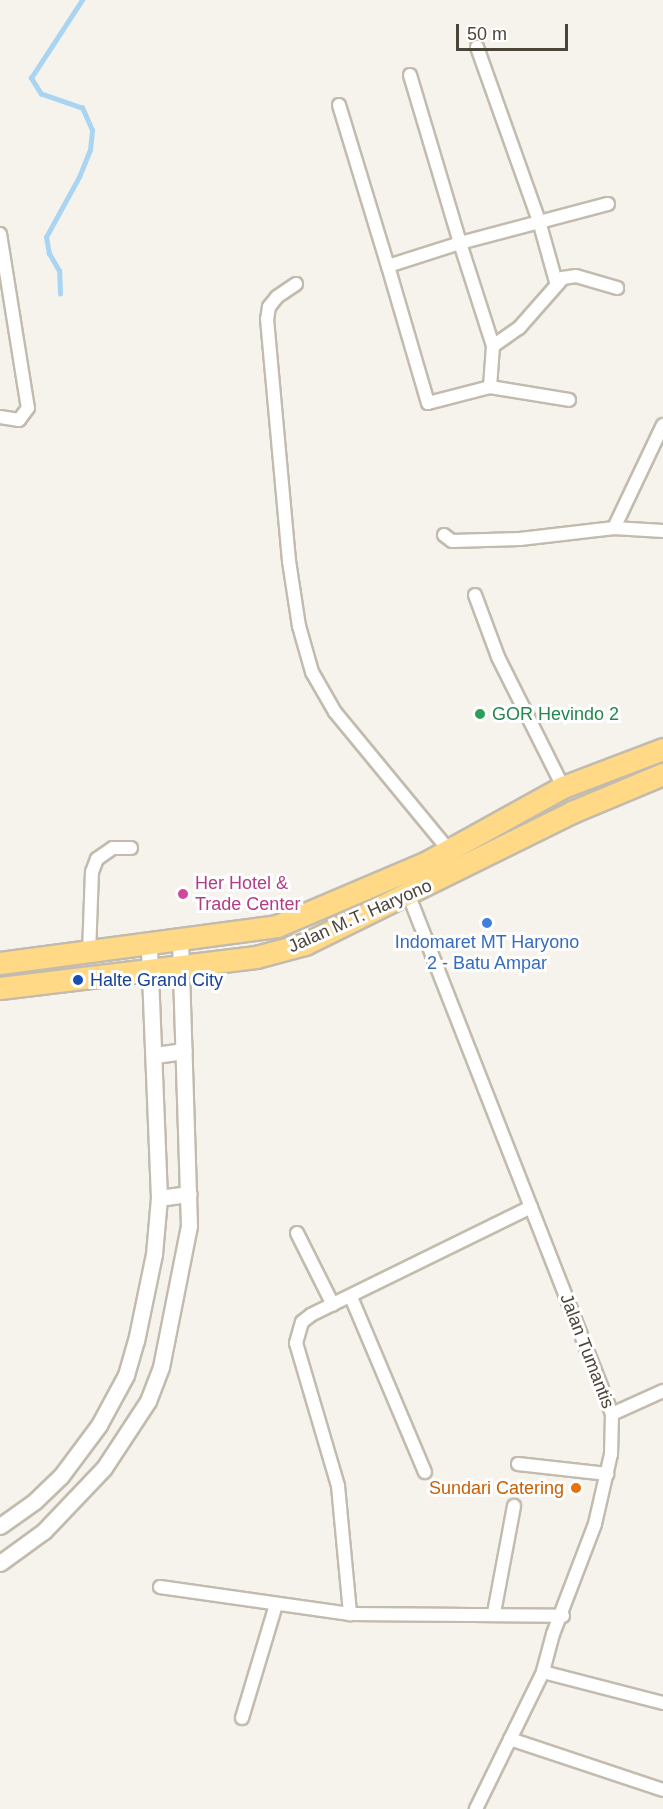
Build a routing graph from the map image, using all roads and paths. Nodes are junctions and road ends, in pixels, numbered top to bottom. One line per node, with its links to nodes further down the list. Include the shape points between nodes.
1 (477, 47): 5 (street)
2 (410, 75): 7 (street)
3 (339, 105): 8 (street)
4 (608, 204): 5 (street)
5 (539, 221): 7 (street); 9 (street)
6 (0, 234): 15 (street, via 28,408 19,420)
7 (460, 243): 8 (street); 12 (street)
8 (388, 266): 13 (street, via 428,403)
9 (556, 282): 11 (street, via 576,276); 12 (street, via 519,328)
10 (296, 284): 25 (street, via 277,297 269,307 267,319 289,561 299,626 312,672 352,737)
11 (617, 288)
12 (494, 346): 13 (street)
13 (490, 387): 14 (street)
14 (569, 400)
15 (0, 417)
16 (663, 425): 17 (street)
17 (614, 528): 18 (street); 19 (street, via 520,539 453,541)
18 (663, 531)
19 (444, 535)
20 (474, 596): 23 (street, via 498,657)
21 (663, 750): 23 (highway, Jalan M.T. Haryono)
22 (663, 774): 26 (highway, Jalan M.T. Haryono, via 604,796)
23 (563, 787): 25 (highway, Jalan M.T. Haryono)
24 (131, 848): 30 (street, via 113,848 97,859 92,873)
25 (450, 849): 26 (street); 28 (highway, Jalan M.T. Haryono, via 368,889 277,926)
26 (461, 868): 27 (highway, Jalan M.T. Haryono)
27 (409, 896): 32 (highway, Jalan M.T. Haryono, via 298,946 256,957); 39 (street, Jalan Tumantis)
28 (180, 941): 29 (highway, Jalan M.T. Haryono); 32 (street)
29 (149, 945): 30 (highway, Jalan M.T. Haryono); 33 (street)
30 (89, 953): 31 (highway, Jalan M.T. Haryono)
31 (0, 963)
32 (182, 965): 33 (highway, Jalan M.T. Haryono); 35 (street)
33 (150, 970): 34 (highway, Jalan M.T. Haryono); 36 (street)
34 (0, 988)
35 (184, 1051): 36 (street); 37 (street)
36 (155, 1054): 38 (street)
37 (189, 1194): 38 (street); 50 (street, via 181,1283 161,1367 148,1401 75,1504)
38 (159, 1198): 49 (street, via 154,1254 139,1332 115,1399 61,1476 36,1501)
39 (531, 1207): 41 (street); 44 (street, Jalan Tumantis)
40 (297, 1233): 42 (street)
41 (351, 1297): 42 (street); 46 (street)
42 (333, 1305): 54 (street, via 302,1322 296,1343 338,1486)
43 (663, 1391): 44 (street)
44 (612, 1414): 47 (street, Jalan Tumantis)
45 (518, 1464): 47 (street)
46 (425, 1472)
47 (607, 1474): 55 (street, Jalan Tumantis, via 595,1524)
48 (514, 1506): 53 (street)
49 (0, 1526)
50 (0, 1563)
51 (160, 1587): 52 (street)
52 (276, 1605): 54 (street); 58 (street)
53 (494, 1613): 54 (street); 55 (street)
54 (350, 1614)
55 (563, 1616): 56 (street, Jalan Tumantis, via 553,1634)
56 (543, 1672): 57 (street); 59 (street, Jalan Tumantis)
57 (663, 1703)
58 (242, 1718)
59 (510, 1739): 60 (street); 61 (street, Jalan Tumantis)
60 (663, 1790)
61 (476, 1809)

